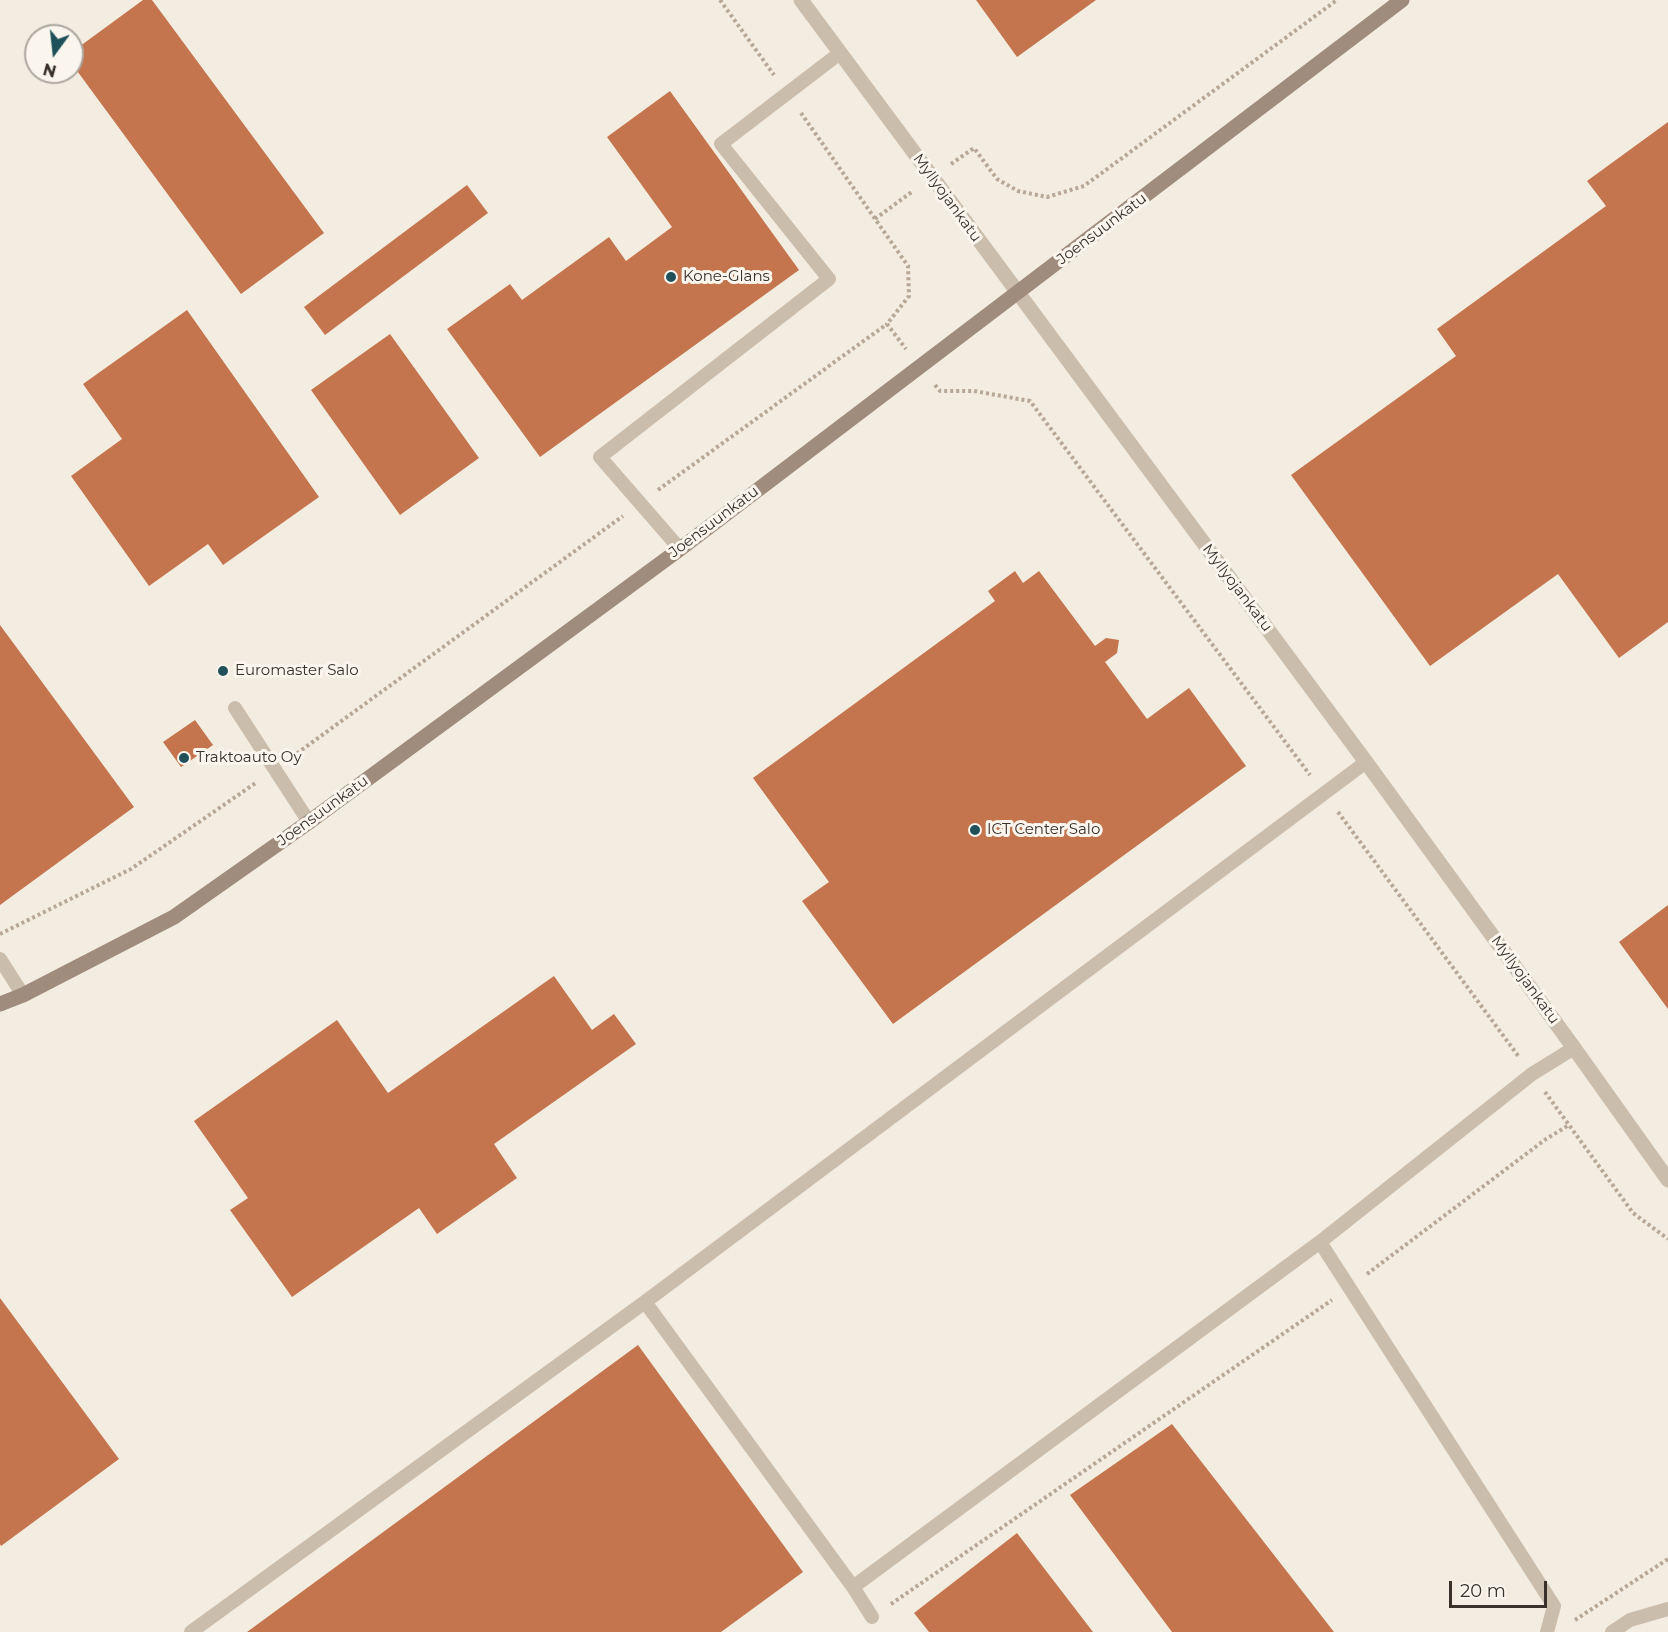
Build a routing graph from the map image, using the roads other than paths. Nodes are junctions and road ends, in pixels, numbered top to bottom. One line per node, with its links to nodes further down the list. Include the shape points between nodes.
1 (801, 0): 3 (street, Myllyojankatu)
2 (1402, 0): 4 (street, Joensuunkatu)
3 (840, 52): 4 (street, Myllyojankatu); 5 (lane, via 721,144 829,279 600,458)
4 (1017, 293): 5 (street, Joensuunkatu); 7 (street, Myllyojankatu)
5 (680, 549): 8 (street, Joensuunkatu)
6 (235, 708): 8 (lane)
7 (1366, 762): 12 (street, Myllyojankatu); 15 (lane)
8 (309, 822): 10 (street, Joensuunkatu, via 174,917)
9 (0, 959): 10 (lane)
10 (23, 995): 11 (street, Joensuunkatu)
11 (0, 1004)
12 (1574, 1048): 13 (street, Myllyojankatu); 14 (lane, via 1532,1074)
13 (1668, 1180)
14 (1320, 1242): 16 (lane); 20 (lane, via 1554,1606)
15 (645, 1302): 16 (lane); 19 (lane)
16 (853, 1587): 18 (lane)
17 (1668, 1609): 21 (lane, via 1630,1620)
18 (872, 1617)
19 (191, 1632)
20 (1547, 1632)
21 (1612, 1632)

